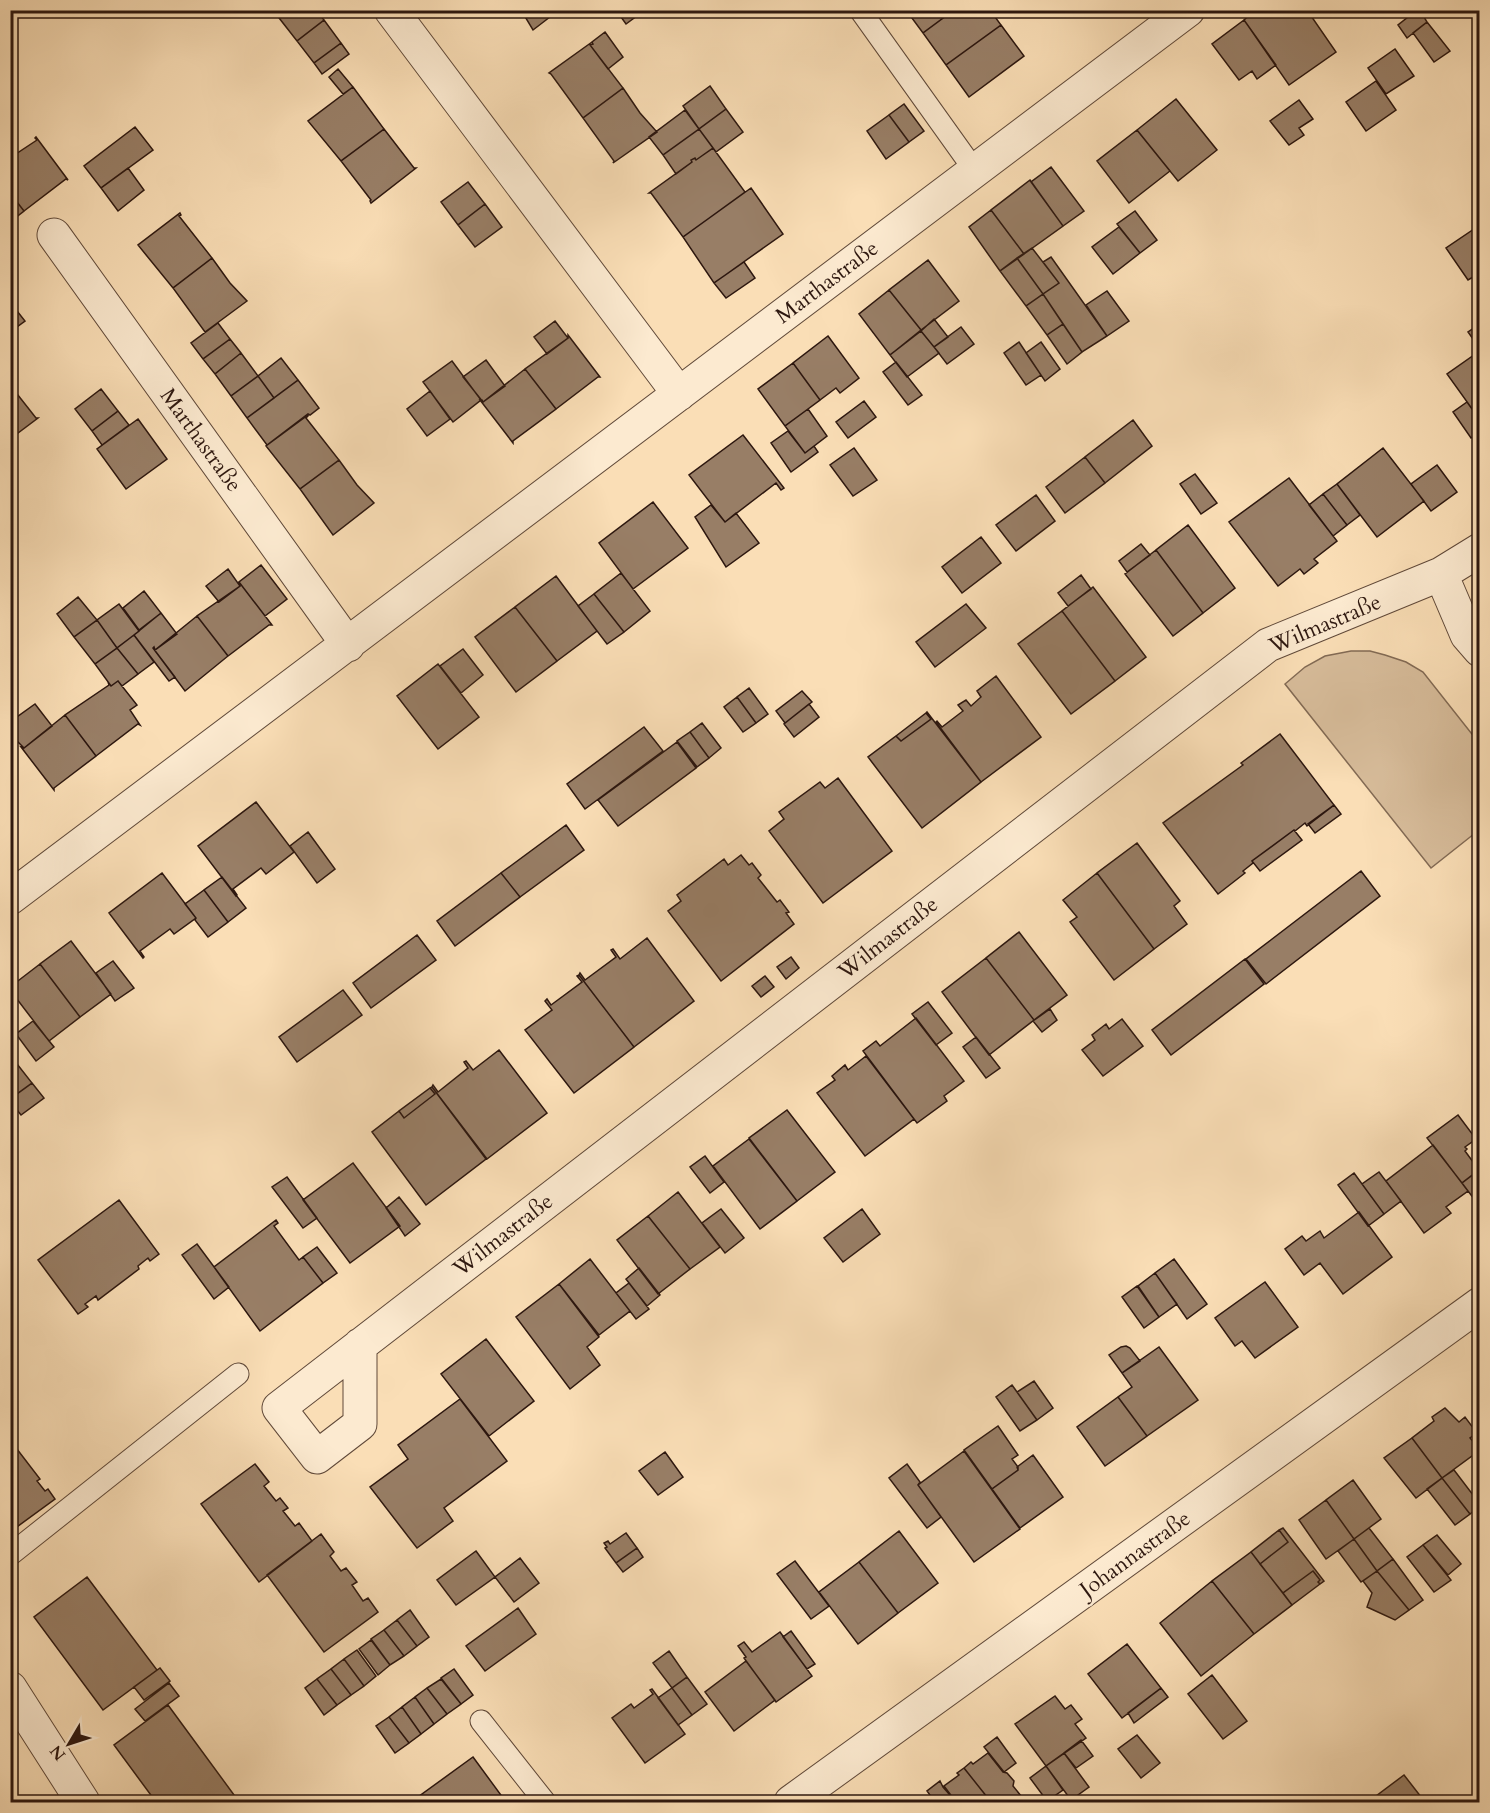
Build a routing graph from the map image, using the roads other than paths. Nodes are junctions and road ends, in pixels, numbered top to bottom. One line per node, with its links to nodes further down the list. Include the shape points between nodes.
1 (391, 10): 6 (street)
2 (860, 10): 4 (lane)
3 (1188, 10): 4 (street, Marthastraße)
4 (975, 171): 6 (street, Marthastraße)
5 (54, 235): 9 (street, Marthastraße)
6 (679, 394): 9 (street, Marthastraße)
7 (1479, 550): 8 (street, Wilmastraße)
8 (1442, 574): 10 (street, via 1467,635); 13 (street, Wilmastraße, via 1268,645)
9 (348, 645): 11 (street, Marthastraße)
10 (1479, 651)
11 (10, 898)
12 (1474, 1319): 20 (street, Johannastraße)
13 (360, 1346)
14 (238, 1374): 15 (lane)
15 (10, 1555)
16 (10, 1688): 18 (street)
17 (481, 1721): 19 (lane)
18 (83, 1803)
19 (545, 1803)
20 (791, 1803)

